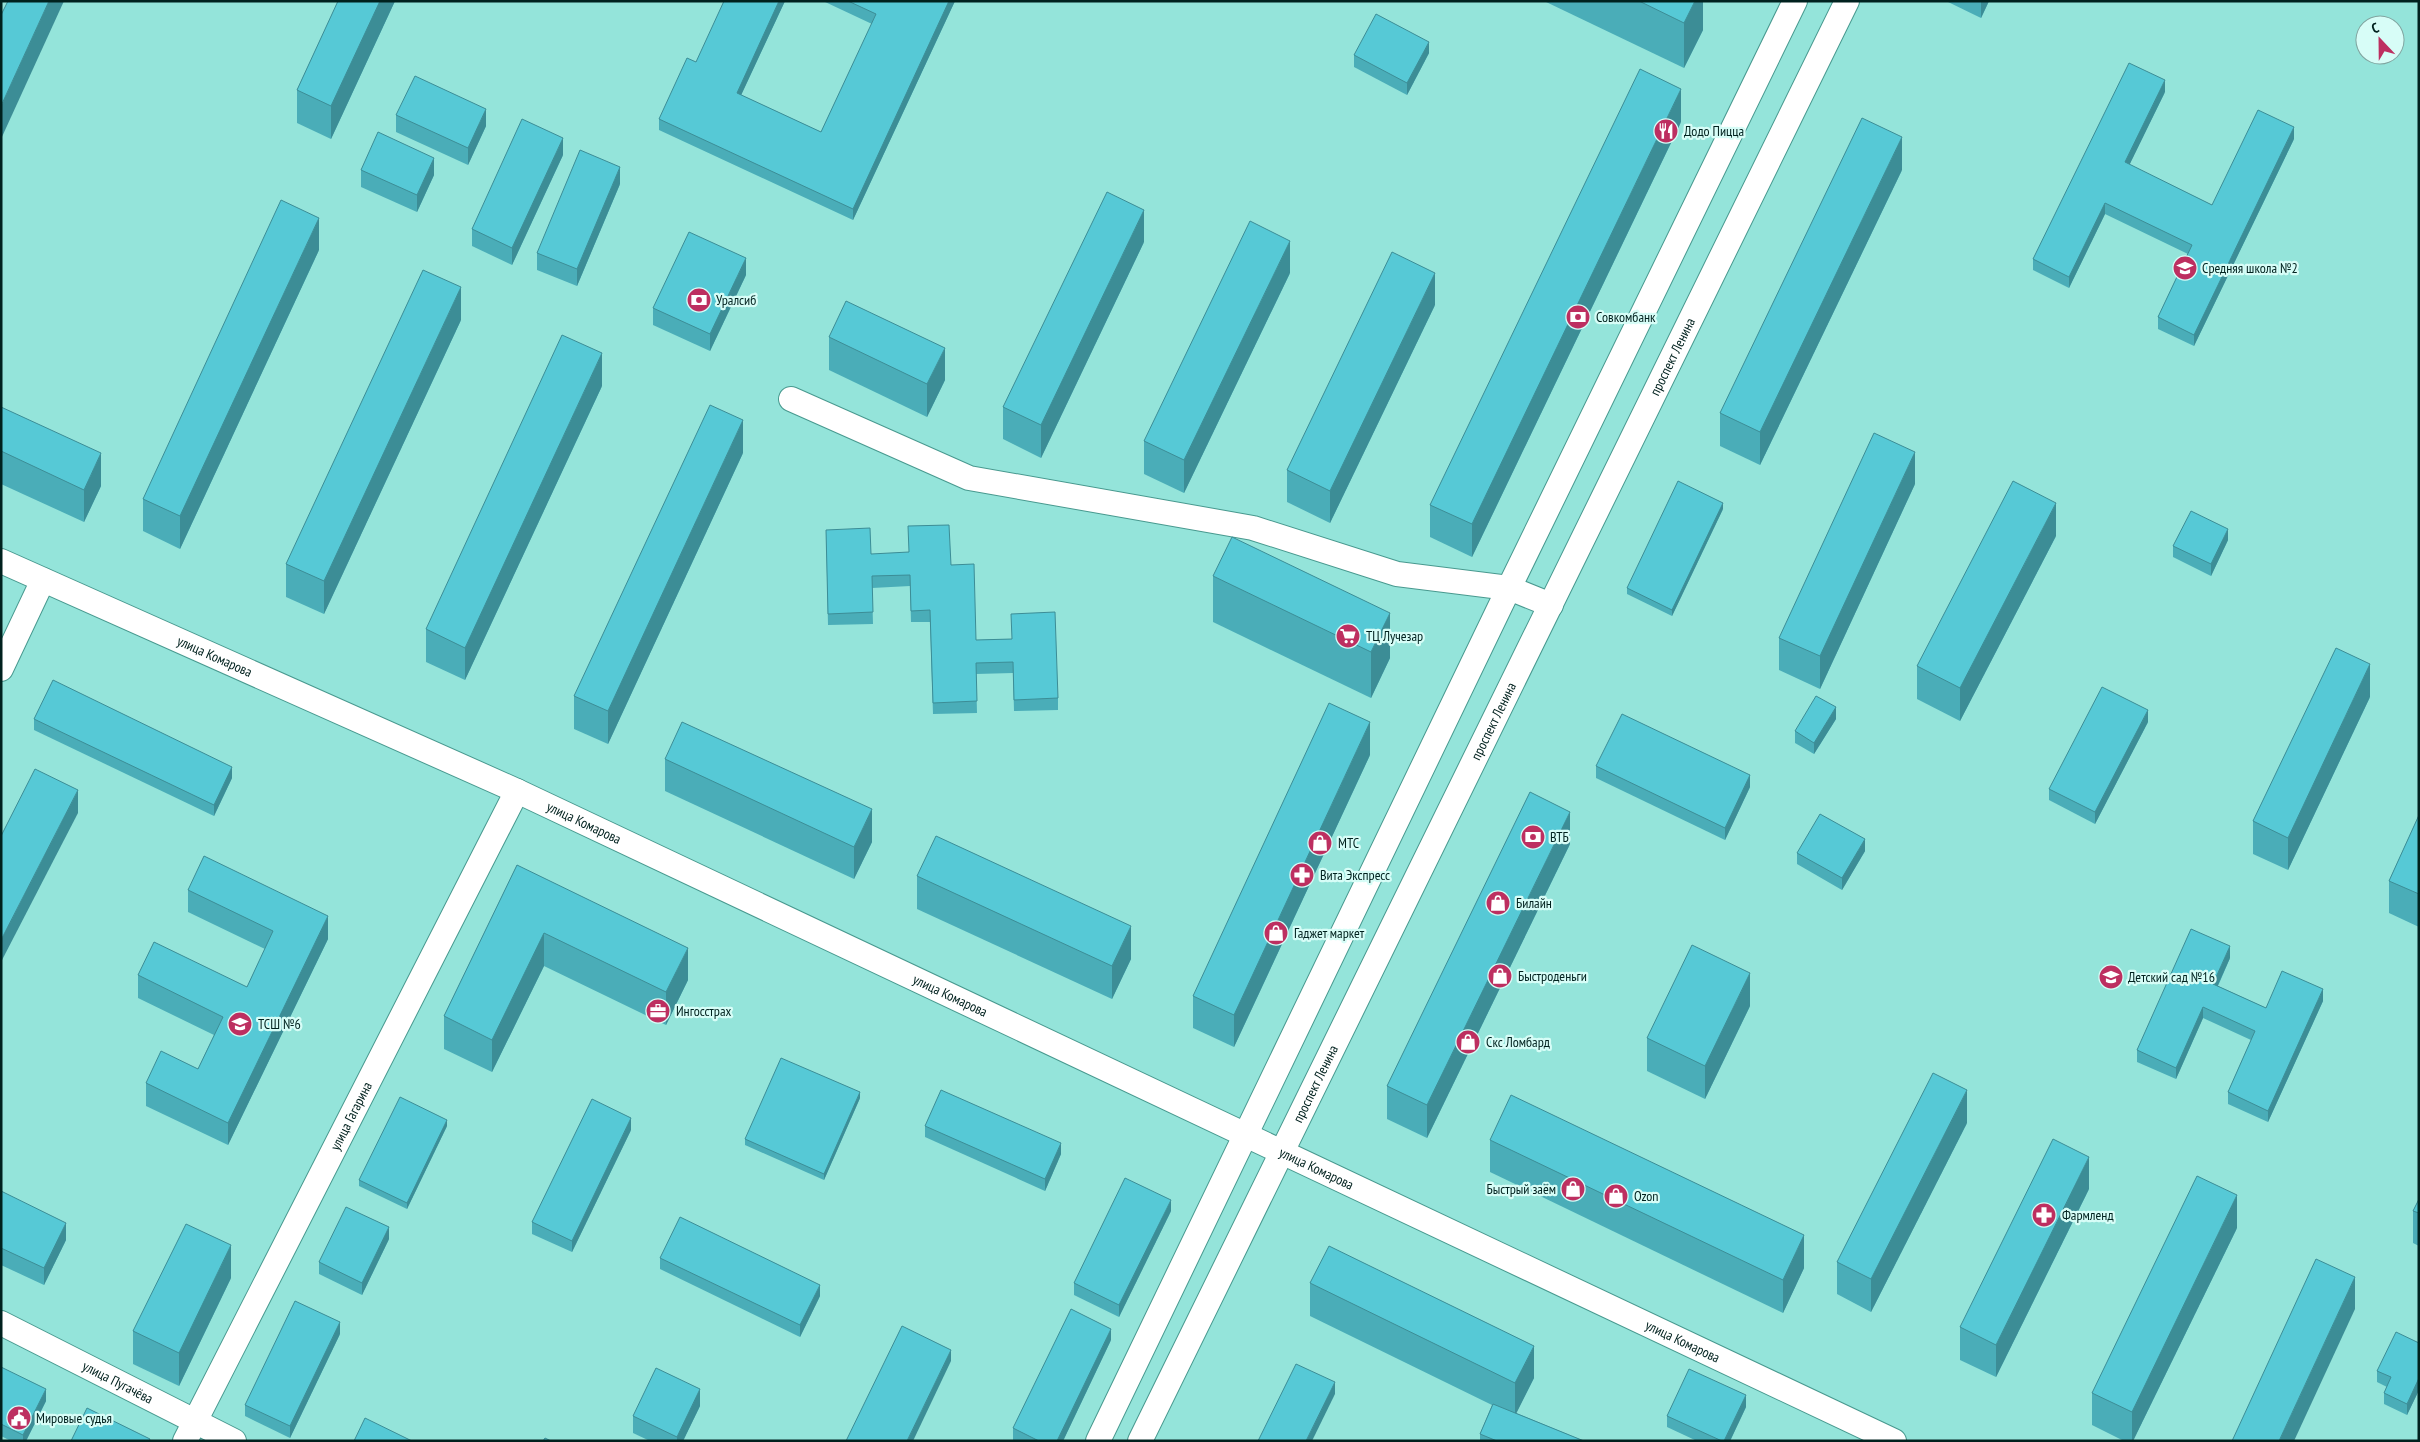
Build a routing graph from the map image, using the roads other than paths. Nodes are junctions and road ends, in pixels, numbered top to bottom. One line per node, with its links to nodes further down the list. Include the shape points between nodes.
1 (1795, 1): 6 (street)
2 (1847, 1): 7 (street, проспект Ленина)
3 (791, 399): 6 (street, via 969,478 1254,528 1397,574)
4 (1, 561): 5 (street, улица Комарова)
5 (43, 580): 8 (street); 9 (street, улица Комарова)
6 (1509, 588): 7 (street); 10 (street)
7 (1550, 605): 11 (street, проспект Ленина)
8 (1, 669)
9 (518, 791): 10 (street, улица Комарова); 13 (street, улица Гагарина)
10 (1246, 1135): 11 (street, улица Комарова); 15 (street)
11 (1282, 1152): 16 (street, проспект Ленина); 17 (street, улица Комарова)
12 (1, 1323): 13 (street, улица Пугачёва)
13 (189, 1431): 14 (street, улица Пугачёва)
14 (234, 1441)
15 (1098, 1441)
16 (1140, 1441)
17 (1894, 1441)

